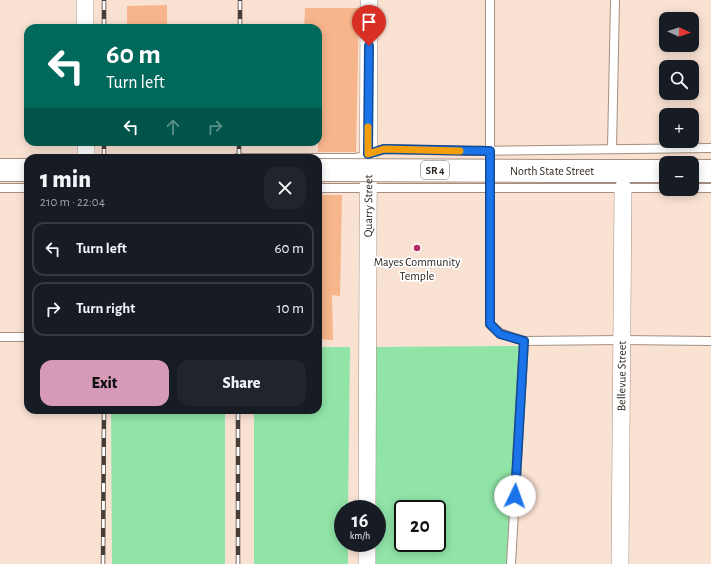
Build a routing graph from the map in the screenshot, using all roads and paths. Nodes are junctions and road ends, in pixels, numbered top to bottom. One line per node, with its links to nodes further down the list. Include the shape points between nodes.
1 (85, 0): 5 (street)
2 (369, 0): 9 (street, Quarry Street)
3 (490, 0): 8 (lane)
4 (615, 0): 7 (lane)
5 (85, 24)
6 (711, 148): 7 (lane)
7 (612, 149): 8 (lane)
8 (490, 151): 9 (lane, via 384,149); 21 (lane)
9 (368, 154): 10 (lane, via 356,158); 20 (street, Quarry Street)
10 (322, 158)
11 (0, 170): 12 (main road)
12 (24, 170)
13 (322, 170): 14 (main road, North State Street / SR 4, bridge)
14 (659, 171)
15 (699, 171): 16 (main road)
16 (711, 171)
17 (0, 188): 18 (lane)
18 (24, 188)
19 (322, 188): 20 (lane)
20 (368, 188): 21 (lane); 31 (street, Quarry Street)
21 (490, 188): 22 (lane); 29 (lane, via 490,324 500,334)
22 (623, 188): 23 (lane); 28 (street, Bellevue Street)
23 (659, 188)
24 (699, 188): 25 (lane)
25 (711, 188)
26 (0, 337): 27 (lane)
27 (24, 337)
28 (622, 340): 29 (lane); 30 (lane); 35 (street, Bellevue Street)
29 (524, 341): 34 (lane)
30 (711, 341)
31 (367, 500)
32 (367, 552): 33 (street)
33 (367, 564)
34 (511, 564)
35 (620, 564)

